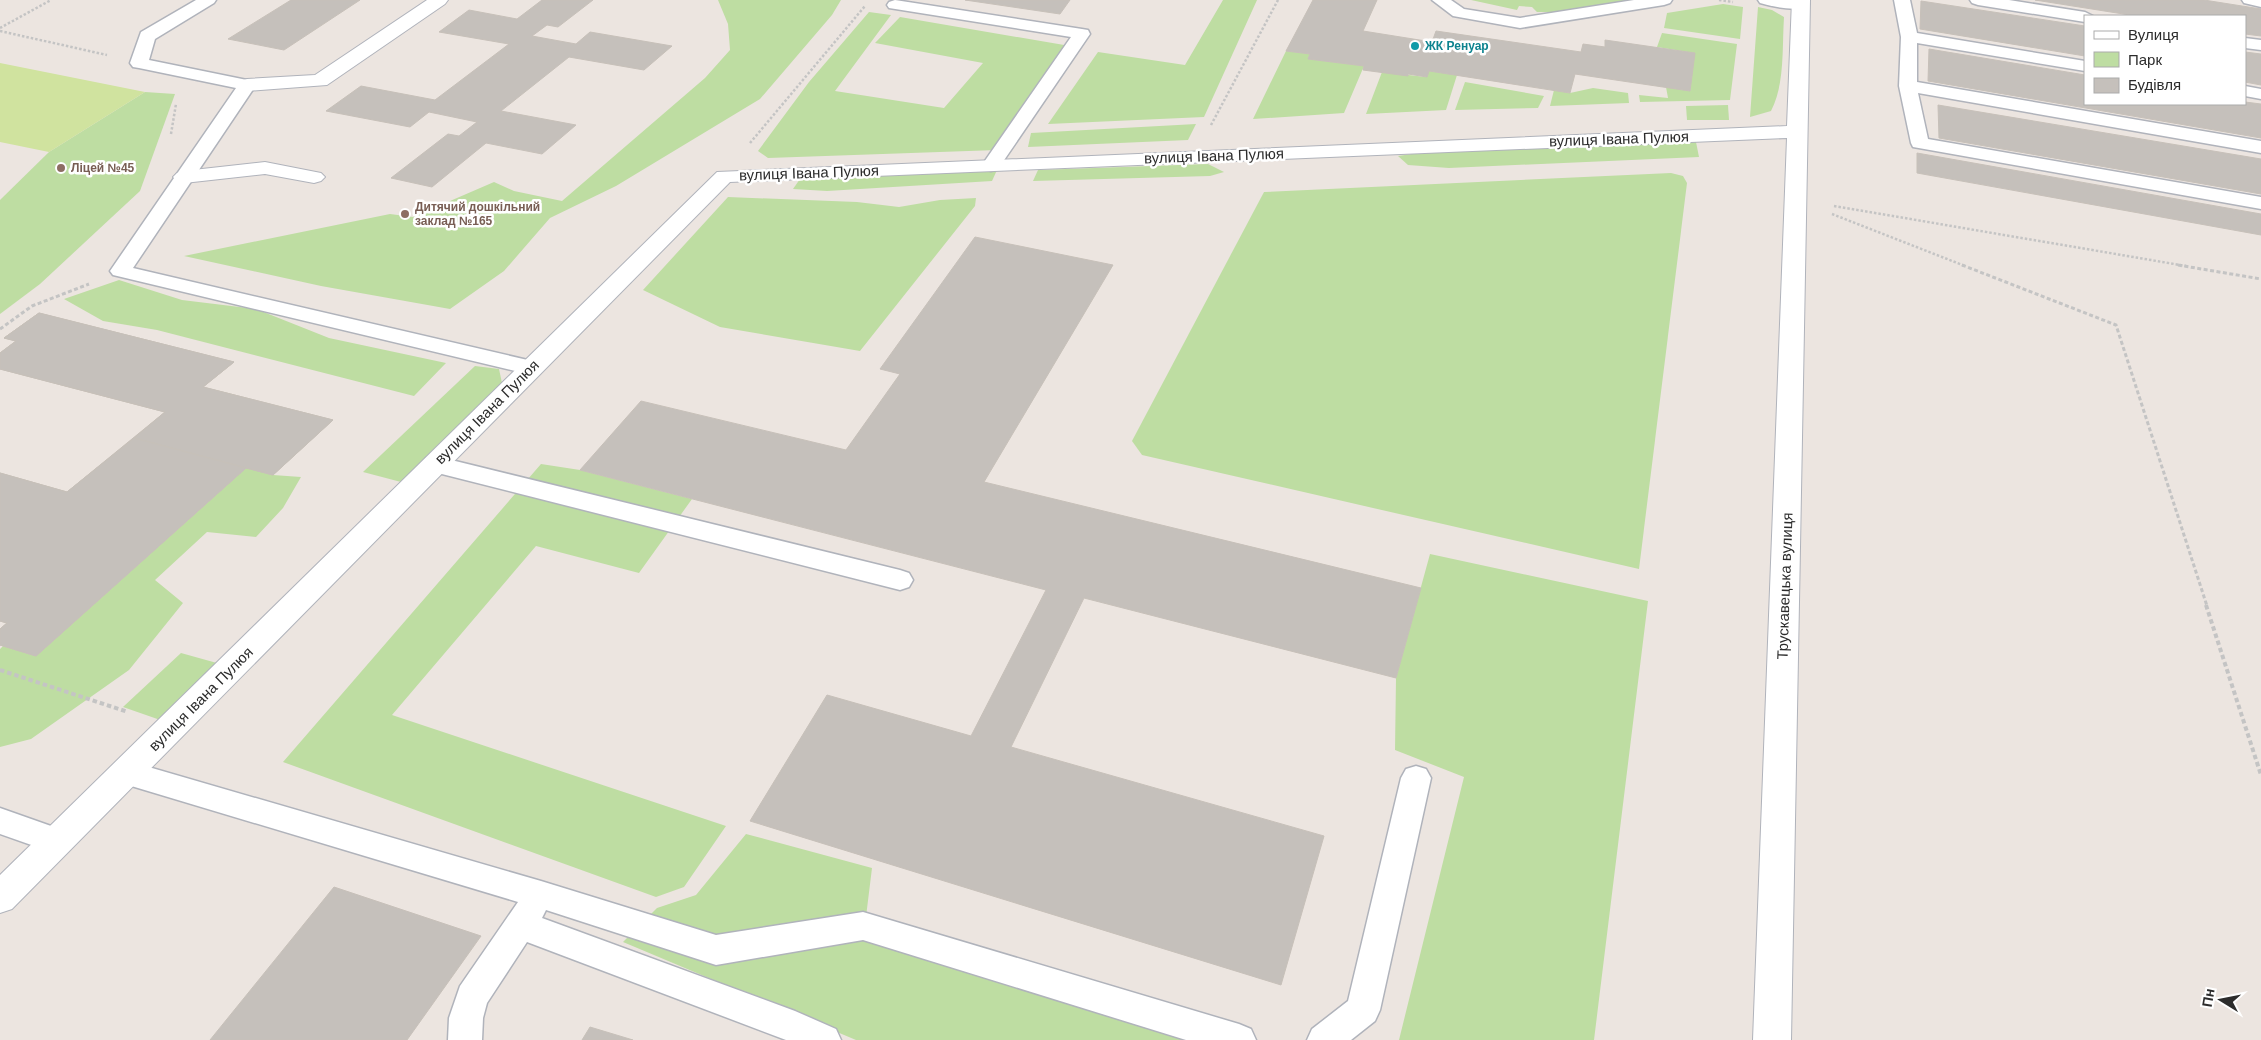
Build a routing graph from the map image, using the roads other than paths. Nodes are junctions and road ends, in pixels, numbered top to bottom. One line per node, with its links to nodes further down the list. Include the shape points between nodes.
1 (208, 0): 17 (lane, via 147,36 139,63)
2 (439, 0): 17 (street, via 320,81)
3 (1440, 0): 4 (lane, via 1459,13 1520,23)
4 (1664, 0)
5 (1766, 0): 9 (lane)
6 (1902, 0): 13 (lane)
7 (1978, 0): 12 (lane)
8 (2250, 0): 10 (lane)
9 (1801, 2): 21 (street, Трускавецька вулиця)
10 (2261, 2)
11 (895, 5): 23 (lane, via 1082,34)
12 (2084, 17)
13 (1909, 38): 16 (lane); 18 (lane)
14 (2246, 43): 15 (lane)
15 (2261, 45)
16 (2084, 66)
17 (247, 85): 24 (lane)
18 (1908, 86): 22 (lane); 26 (lane, via 1920,143)
19 (2246, 91): 20 (lane)
20 (2261, 94)
21 (1796, 132): 23 (street, вулиця Івана Пулюя); 41 (street, Трускавецька вулиця)
22 (2261, 147)
23 (991, 165): 27 (street, вулиця Івана Пулюя, via 724,176)
24 (184, 177): 25 (street, via 265,168); 27 (lane, via 120,272)
25 (314, 177)
26 (2261, 203)
27 (532, 368): 28 (street, вулиця Івана Пулюя)
28 (435, 464): 29 (lane); 30 (street, вулиця Івана Пулюя)
29 (900, 580)
30 (128, 773): 33 (street, вулиця Івана Пулюя); 34 (lane)
31 (1416, 778): 40 (lane, via 1363,1010)
32 (0, 821): 33 (lane)
33 (57, 841): 35 (street, вулиця Івана Пулюя)
34 (541, 895): 36 (lane); 39 (lane, via 716,950 863,926)
35 (0, 898)
36 (521, 925): 37 (lane, via 472,997 466,1018); 38 (lane, via 784,1022)
37 (465, 1040)
38 (824, 1040)
39 (1239, 1040)
40 (1324, 1040)
41 (1772, 1040)

